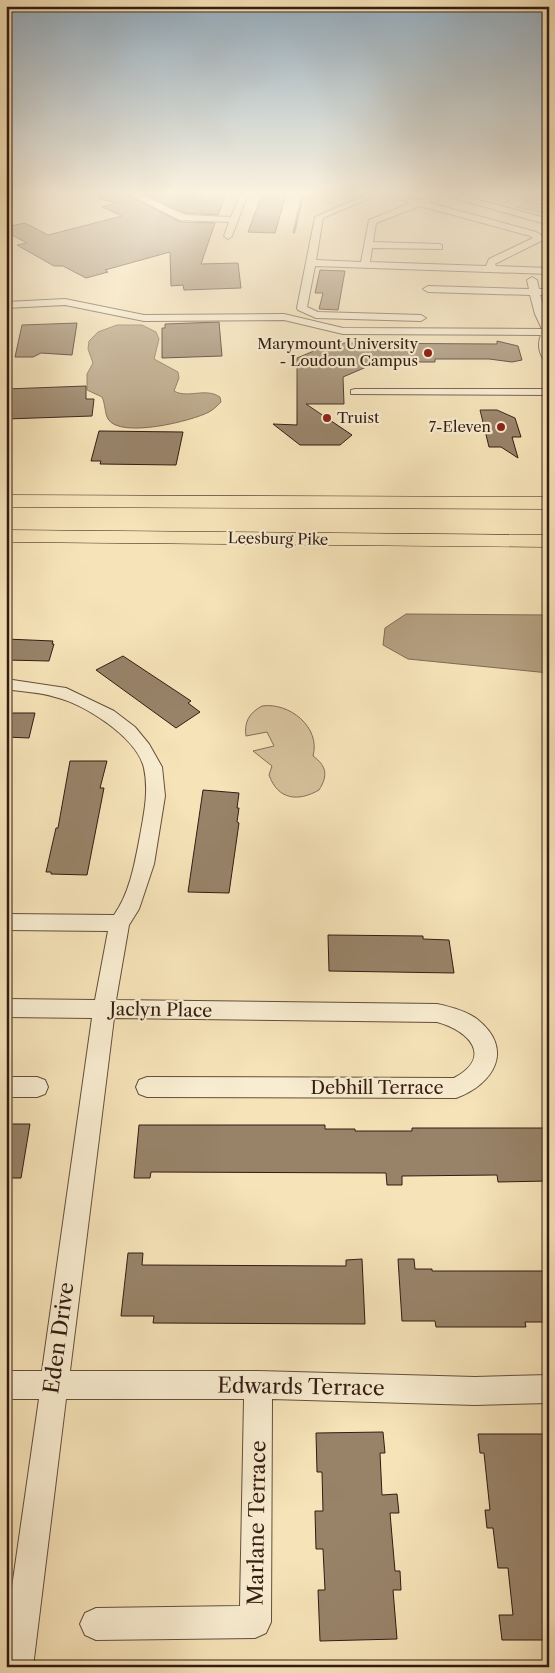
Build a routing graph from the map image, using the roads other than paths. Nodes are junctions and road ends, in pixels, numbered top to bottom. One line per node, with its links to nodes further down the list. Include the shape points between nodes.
1 (308, 272): 6 (street, via 301,304 304,311 324,315)
2 (426, 272): 6 (street)
3 (530, 272): 4 (street)
4 (534, 292): 5 (street); 6 (street); 9 (street)
5 (549, 292)
6 (427, 304): 8 (street)
7 (6, 305): 8 (street, via 65,302 144,318 273,316 343,331)
8 (428, 331): 9 (street)
9 (548, 332): 10 (street, via 543,344)
10 (549, 360)
11 (355, 392): 12 (street)
12 (549, 392)
13 (6, 501): 14 (highway)
14 (549, 503)
15 (6, 536): 16 (highway, Leesburg Pike)
16 (549, 541)
17 (6, 684): 19 (street, via 60,692 108,714 129,731 153,767 156,796 144,864 129,909)
18 (6, 922): 19 (street)
19 (119, 923): 21 (street, Eden Drive)
20 (6, 1008): 21 (street, Jaclyn Place)
21 (104, 1010): 22 (street, Jaclyn Place); 27 (street, Eden Drive)
22 (315, 1012): 25 (street, Debhill Terrace, via 452,1015 478,1032 485,1045 485,1060 480,1073 456,1088)
23 (6, 1087): 24 (street)
24 (37, 1087)
25 (147, 1088)
26 (6, 1385): 27 (street, Edwards Terrace)
27 (53, 1385): 28 (street, Edwards Terrace); 31 (street, Eden Drive)
28 (258, 1385): 29 (street, Edwards Terrace, via 475,1390); 30 (street, Marlane Terrace, via 255,1622)
29 (549, 1388)
30 (96, 1624)
31 (17, 1667)

